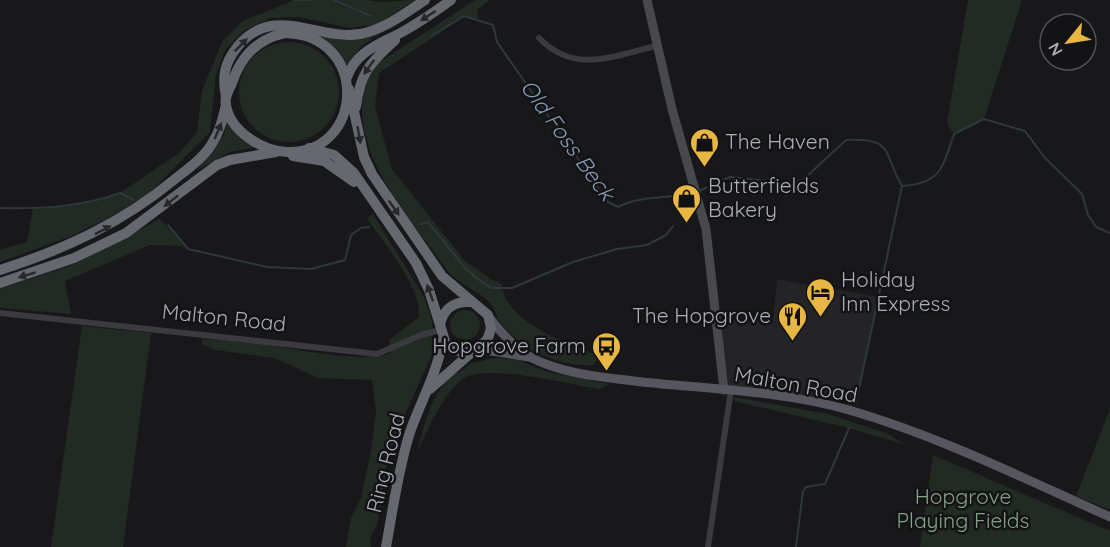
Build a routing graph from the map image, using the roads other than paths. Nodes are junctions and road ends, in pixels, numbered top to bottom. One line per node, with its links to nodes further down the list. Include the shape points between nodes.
1 (425, 0): 9 (highway, one-way to 1, via 223,81 228,61 241,42 262,30 287,25 337,35 359,34 379,29)
2 (451, 0): 4 (highway, one-way to 4)
3 (646, 0): 6 (street)
4 (404, 31): 7 (highway, via 367,50); 10 (highway, one-way to 10, via 365,70)
5 (539, 38): 6 (street, via 557,54 578,61)
6 (656, 46): 23 (street, via 698,198)
7 (347, 77): 8 (highway); 9 (highway, via 338,59 319,41 285,33 266,39 249,51 236,71)
8 (349, 89): 10 (highway); 11 (highway, via 339,124 323,141)
9 (226, 101): 12 (highway, via 243,133 255,142); 15 (highway, one-way to 9, via 98,232 144,205 213,143)
10 (355, 113): 17 (highway, one-way to 17, via 364,157 378,186 442,276)
11 (309, 148): 12 (highway); 14 (highway, via 334,155 354,173)
12 (282, 151): 13 (highway)
13 (266, 154): 14 (highway, via 324,161); 16 (highway, one-way to 16, via 230,159 126,233 74,258)
14 (369, 196): 20 (highway, one-way to 14, via 429,290 416,263)
15 (0, 270)
16 (0, 283)
17 (470, 302): 19 (highway); 20 (highway, via 450,307 443,315)
18 (0, 313): 20 (street, Malton Road, via 377,354 421,335)
19 (488, 315): 21 (highway, via 488,338); 22 (main road, Malton Road, via 508,340)
20 (441, 332): 21 (highway, via 458,352); 24 (highway, Ring Road)
21 (476, 350): 22 (main road, Malton Road); 24 (highway, Ring Road)
22 (531, 357): 23 (main road, Malton Road, via 557,368 619,380)
23 (728, 390): 25 (main road, Malton Road, via 803,399 875,418); 27 (street)
24 (429, 391): 26 (highway, Ring Road, via 403,457)
25 (1110, 517)
26 (386, 547)
27 (708, 547)

